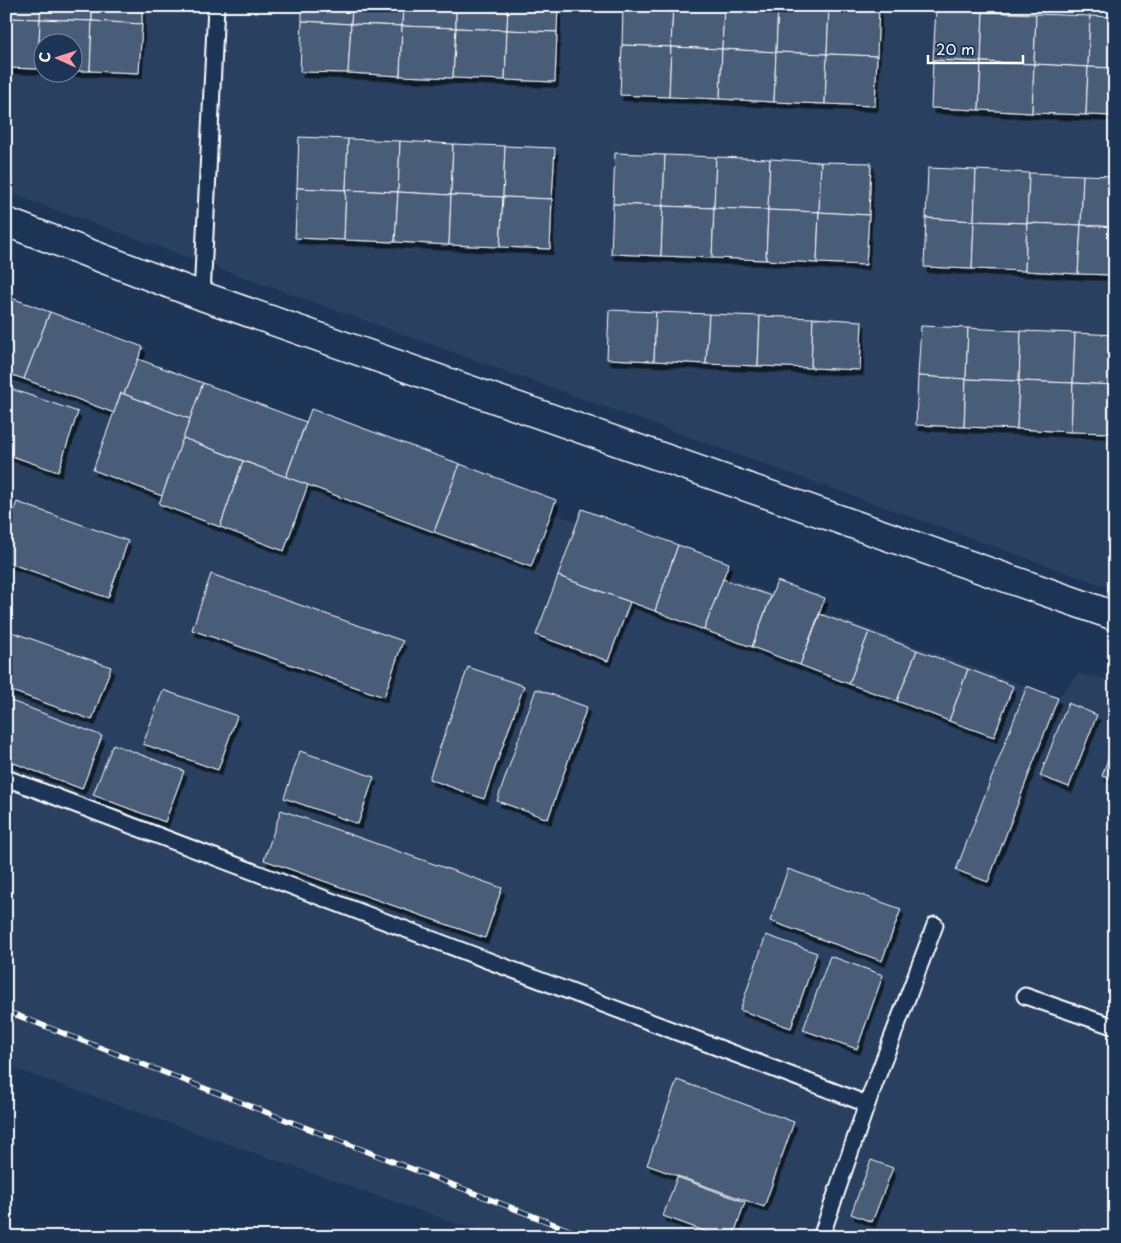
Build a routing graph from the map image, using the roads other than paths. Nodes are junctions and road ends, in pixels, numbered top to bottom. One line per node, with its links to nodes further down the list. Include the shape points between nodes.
1 (216, 6): 3 (lane)
2 (6, 222): 3 (street)
3 (202, 296): 4 (street)
4 (1115, 616)
5 (6, 778): 9 (lane)
6 (935, 925): 9 (lane)
7 (1025, 996): 8 (lane)
8 (1115, 1027)
9 (868, 1104): 10 (lane)
10 (821, 1237)

